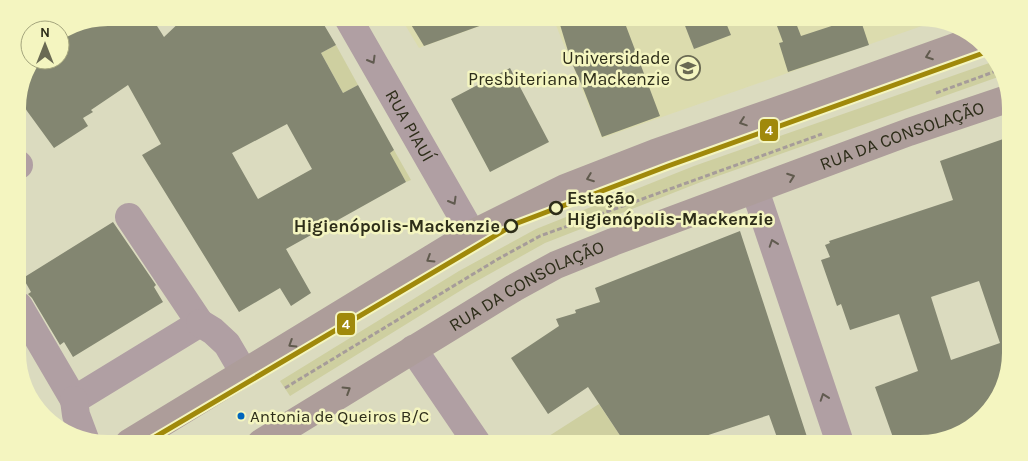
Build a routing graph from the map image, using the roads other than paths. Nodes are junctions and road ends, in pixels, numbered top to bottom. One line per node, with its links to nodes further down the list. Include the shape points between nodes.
1 (353, 26): 6 (street, RUA PIAUÍ, one-way to 6)
2 (969, 42): 6 (main road, one-way to 6, via 646,156 565,188)
3 (1001, 101): 4 (main road, RUA DA CONSOLAÇÃO, one-way to 3)
4 (755, 190): 9 (main road, RUA DA CONSOLAÇÃO, via 556,265); 16 (street, one-way to 4)
5 (129, 218): 8 (street)
6 (472, 234): 10 (main road, one-way to 10)
7 (26, 318): 11 (street)
8 (200, 323): 10 (street, via 227,344); 11 (street)
9 (413, 349): 14 (main road, RUA DA CONSOLAÇÃO, one-way to 9); 15 (street)
10 (244, 373): 13 (main road)
11 (74, 400): 12 (street)
12 (82, 430)
13 (144, 435)
14 (275, 435)
15 (471, 435)
16 (837, 435)

